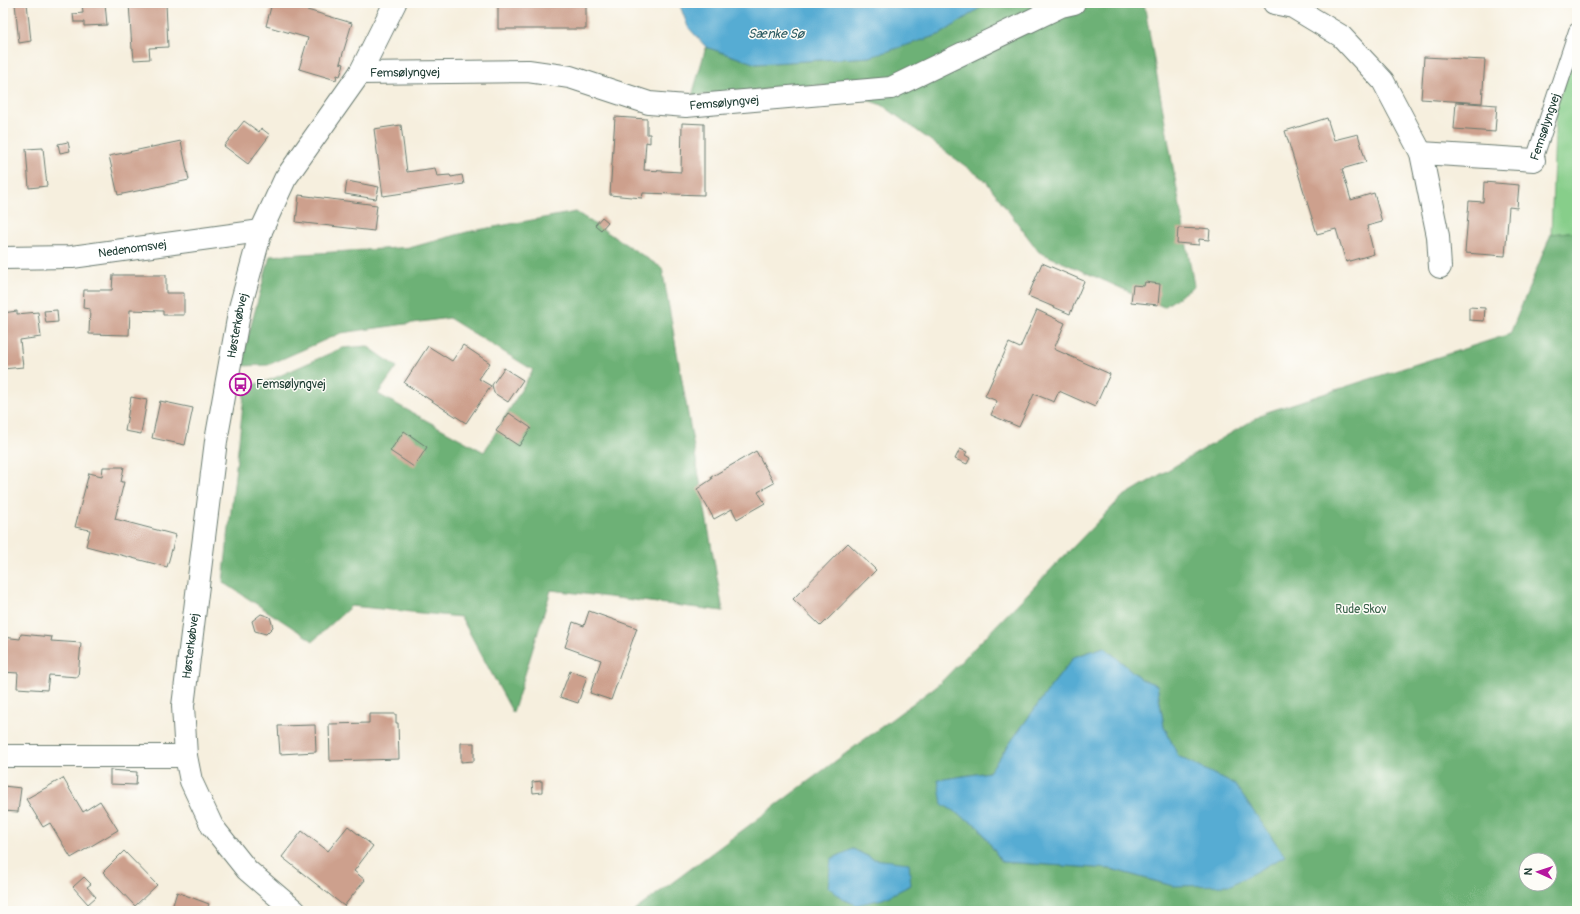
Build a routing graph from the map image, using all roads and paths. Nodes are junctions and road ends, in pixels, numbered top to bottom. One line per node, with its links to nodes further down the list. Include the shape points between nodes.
1 (395, 3): 5 (street, Høsterkøbvej)
2 (1074, 3): 5 (street, Femsølyngvej, via 1061,6 891,88 686,106 649,103 570,77 528,71)
3 (1274, 3): 6 (street, via 1293,7 1341,36 1383,81)
4 (1577, 31): 7 (lane, Femsølyngvej)
5 (360, 73): 8 (street, Høsterkøbvej, via 285,179)
6 (1421, 153): 7 (street, Femsølyngvej); 10 (street, via 1438,236)
7 (1534, 160)
8 (260, 231): 9 (street, Nedenomsvej, via 72,257); 12 (street, Høsterkøbvej, via 240,308 216,441 183,706)
9 (3, 258)
10 (1440, 266)
11 (3, 756): 12 (street)
12 (186, 756): 13 (street, Høsterkøbvej, via 191,781 212,826 247,870)
13 (295, 911)

